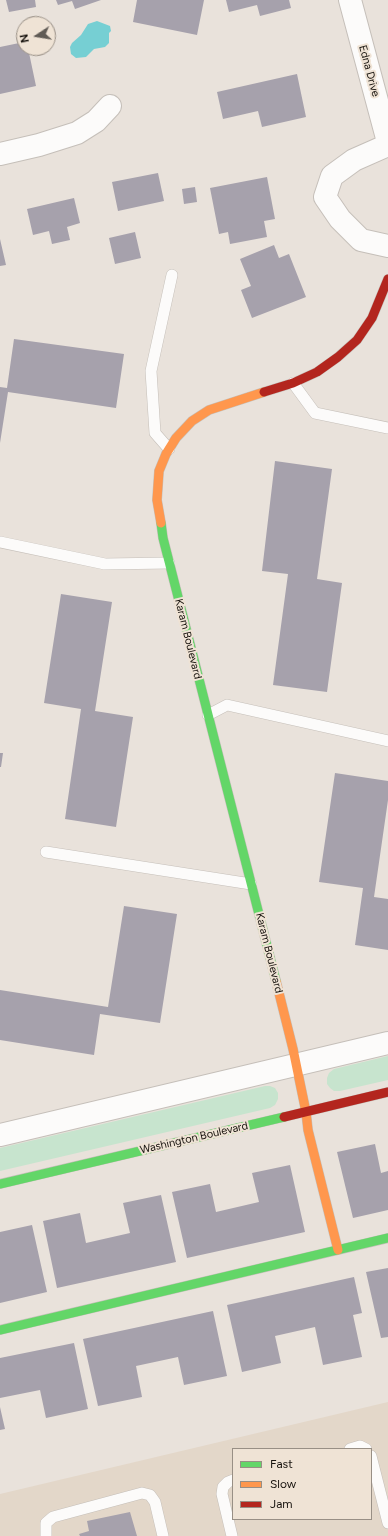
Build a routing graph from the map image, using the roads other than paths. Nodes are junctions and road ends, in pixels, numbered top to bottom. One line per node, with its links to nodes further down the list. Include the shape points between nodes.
1 (350, 0): 3 (street, Edna Drive)
2 (110, 106): 4 (street, via 96,121 77,133)
3 (388, 144): 5 (street, Edna Drive, via 354,160 332,176 326,197 340,219 361,240)
4 (0, 154)
5 (388, 246)
6 (172, 275): 10 (lane, via 151,371 155,433)
7 (388, 279): 8 (street, Karam Boulevard, via 372,318 357,340 317,372)
8 (293, 383): 9 (lane, via 315,413); 10 (street, Karam Boulevard, via 209,410 192,421)
9 (388, 428)
10 (169, 449): 12 (street, Karam Boulevard, via 159,471 157,500 162,538)
11 (0, 542): 12 (lane, via 105,564)
12 (169, 563): 13 (street, Karam Boulevard)
13 (208, 716): 14 (lane, via 227,705); 16 (street, Karam Boulevard)
14 (388, 741)
15 (46, 852): 16 (lane)
16 (251, 884): 18 (street, Karam Boulevard)
17 (388, 1043): 18 (street)
18 (296, 1065): 20 (street, Karam Boulevard); 21 (street)
19 (388, 1092): 20 (street, Washington Boulevard)
20 (306, 1112): 22 (street, Washington Boulevard); 24 (street, Karam Boulevard, via 308,1130)
21 (0, 1135)
22 (0, 1184)
23 (388, 1238): 24 (street)
24 (338, 1250): 25 (street)
25 (0, 1330)
26 (353, 1448): 27 (lane)
27 (364, 1448)
28 (372, 1460): 30 (lane)
29 (232, 1480): 33 (lane, via 223,1487 222,1494)
30 (388, 1523)
31 (46, 1536): 32 (lane, via 46,1523 53,1517 142,1492 150,1494 155,1502)
32 (163, 1536)
33 (232, 1536)

